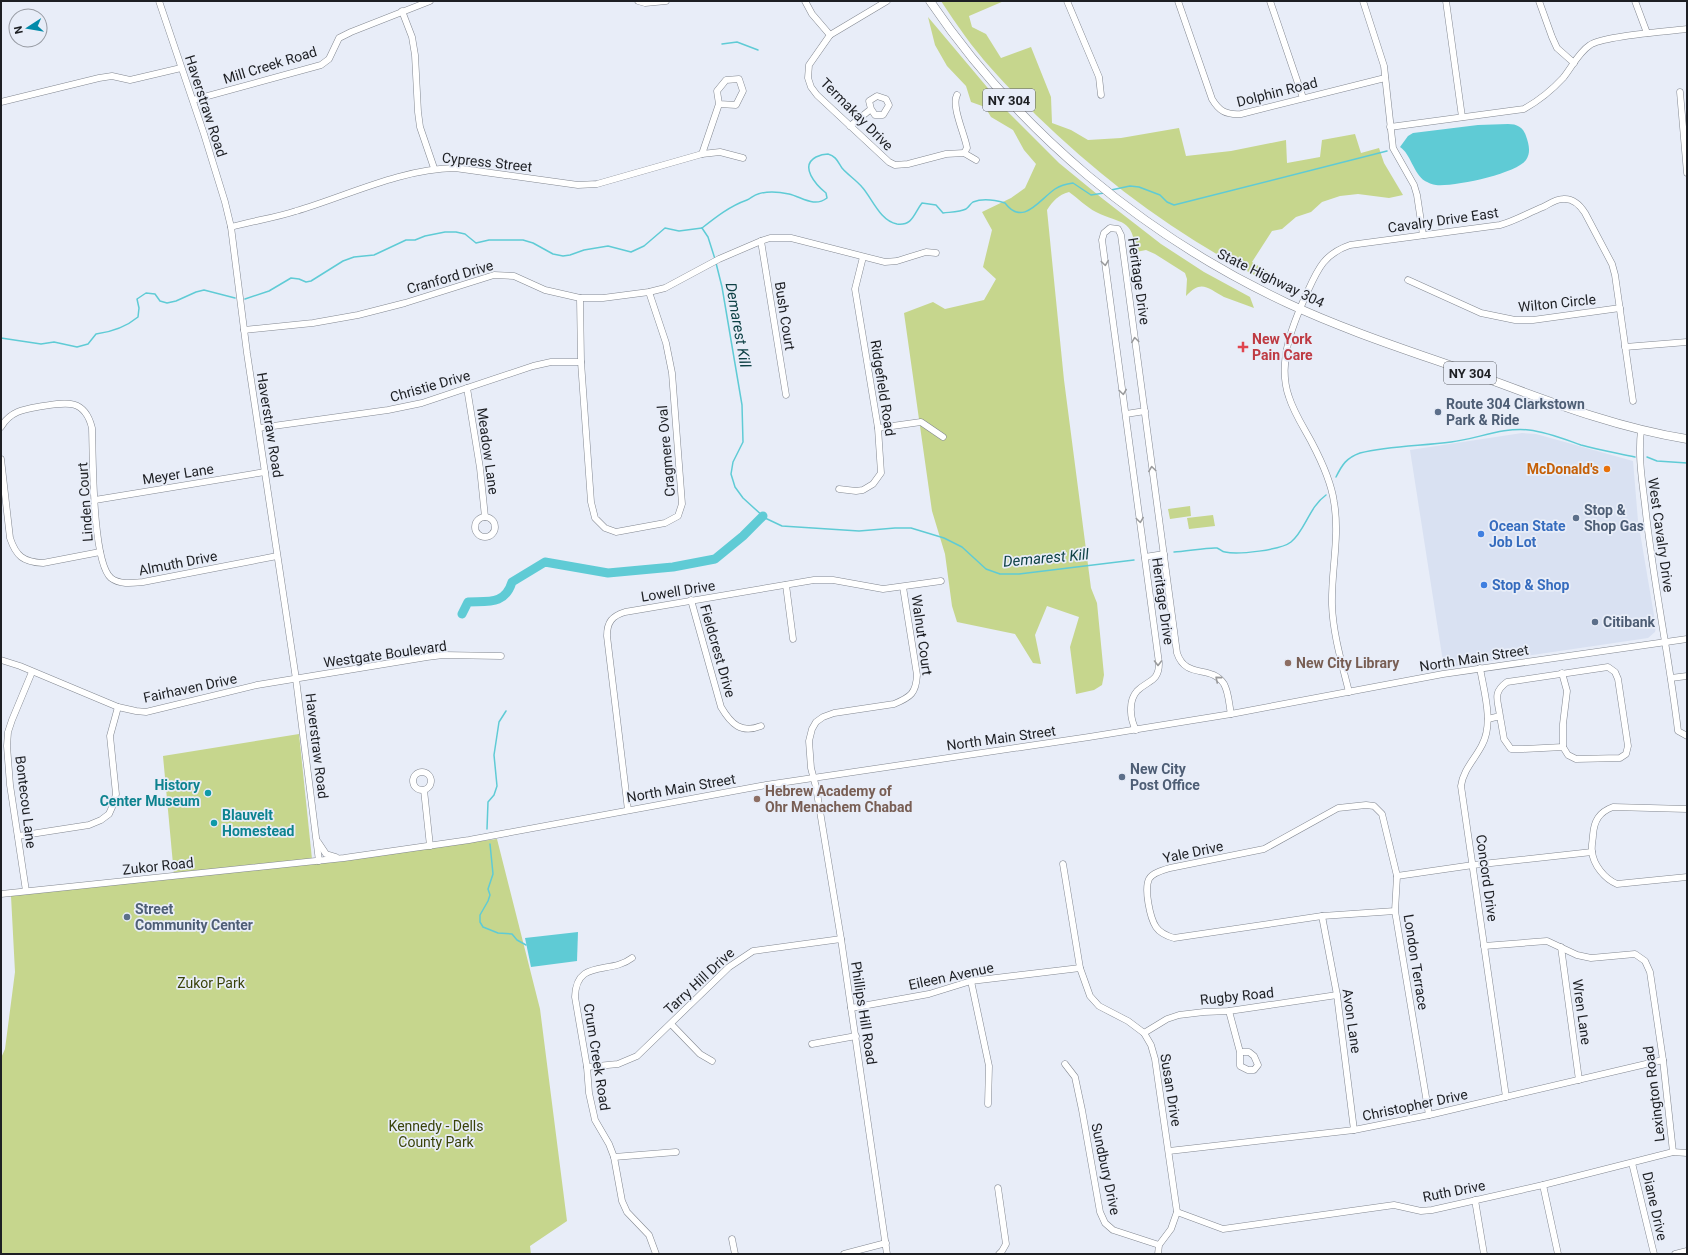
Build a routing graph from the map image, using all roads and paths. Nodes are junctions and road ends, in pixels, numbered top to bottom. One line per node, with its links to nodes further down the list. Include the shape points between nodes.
1 (159, 1): 20 (street, Haverstraw Road)
2 (430, 1): 15 (street, Mill Creek Road)
3 (638, 1): 4 (street)
4 (666, 1)
5 (805, 1): 18 (street, via 812,14)
6 (886, 1): 18 (street)
7 (1067, 1): 24 (street, via 1099,77)
8 (1178, 1): 25 (street, Dolphin Road, via 1212,99 1222,112 1231,115 1241,114)
9 (1270, 1): 25 (street)
10 (1363, 1): 21 (street, via 1381,53)
11 (1446, 1): 30 (street)
12 (1539, 1): 19 (street, via 1557,48)
13 (1635, 1): 17 (street)
14 (932, 3): 48 (main road, State Highway 304 / NY 304, via 969,54 1013,105 1057,148 1113,196 1159,230 1210,262)
15 (402, 11): 26 (street, Mill Creek Road, via 339,38 329,59 321,65); 37 (street, via 412,37 415,55 420,127)
16 (1687, 29): 17 (street)
17 (1647, 33): 19 (street, via 1591,43)
18 (830, 35): 31 (street, Termakay Drive, via 809,65 808,78 817,95)
19 (1574, 63): 30 (street, via 1563,78 1524,109)
20 (181, 68): 26 (street, Haverstraw Road); 27 (street, via 130,80 112,76 99,78)
21 (1385, 78): 25 (street, Dolphin Road); 32 (street)
22 (1680, 92): 38 (street)
23 (958, 95): 33 (street, via 955,101 967,148)
24 (1101, 95)
25 (1303, 98)
26 (193, 100): 39 (street, Haverstraw Road)
27 (1, 102)
28 (719, 104): 28 (street, via 717,91 726,80 738,79 743,91 736,105); 34 (street)
29 (871, 109): 31 (street)
30 (1462, 117): 32 (street)
31 (850, 126): 33 (street, Termakay Drive, via 889,162 896,165 946,154)
32 (1390, 127): 40 (street, via 1393,148 1417,194)
33 (964, 153): 36 (street)
34 (702, 154): 35 (street, Cypress Street, via 720,152); 37 (street, Cypress Street, via 597,184 578,185 455,168)
35 (743, 158)
36 (976, 160)
37 (434, 168): 39 (street, Cypress Street, via 355,189 296,211)
38 (1687, 173)
39 (231, 226): 49 (street, Haverstraw Road)
40 (1423, 235): 47 (street, Cavalry Drive East, via 1500,225 1554,201 1564,198 1572,200 1585,213 1612,264); 48 (street, Cavalry Drive East, via 1350,245 1329,255 1316,273)
41 (760, 240): 43 (street, Cranford Drive, via 791,238); 45 (street, Cranford Drive, via 665,288); 54 (street, Bush Court)
42 (936, 253): 43 (street, Cranford Drive, via 926,252 885,262)
43 (863, 257): 60 (street, Ridgefield Road, via 855,289)
44 (1408, 280): 47 (street, Wilton Circle, via 1481,313 1515,320 1533,320)
45 (649, 292): 46 (street, Cranford Drive); 52 (street, Cragmere Oval, via 666,343 672,373 682,491 682,504 678,516 664,523 616,532 606,528 595,518 591,502)
46 (580, 298): 49 (street, Cranford Drive, via 545,290 514,276 494,275 358,315 313,323); 52 (street, Cragmere Oval)
47 (1620, 308): 51 (street, Cavalry Drive East)
48 (1300, 309): 61 (main road, State Highway 304 / NY 304, via 1562,406); 89 (street, Cavalry Drive East, via 1285,356 1286,386 1291,403 1323,465 1333,493 1336,523 1332,616)
49 (244, 330): 59 (street, Haverstraw Road)
50 (1687, 342): 51 (street)
51 (1625, 347): 55 (street, Cavalry Drive East)
52 (581, 362): 53 (street, Christie Drive, via 551,362 533,366)
53 (467, 388): 59 (street, Christie Drive, via 422,403 388,410); 69 (street, Meadow Lane, via 480,468)
54 (786, 395)
55 (1633, 400)
56 (1145, 411): 57 (street); 57 (street, Heritage Drive, one-way to 57, via 1121,235 1118,230 1110,228 1104,233 1102,240); 71 (street, Heritage Drive, one-way to 56)
57 (1126, 414): 73 (street, Heritage Drive, one-way to 73)
58 (1, 427): 68 (street, Linden Court, via 14,412 24,409 65,402 84,410 90,418 92,428)
59 (259, 428): 65 (street, Haverstraw Road)
60 (878, 428): 62 (street, via 921,422); 67 (street, Ridgefield Road, via 881,473 873,484 863,490 856,492)
61 (1641, 430): 63 (main road, State Highway 304 / NY 304); 80 (street, West Cavalry Drive, via 1640,463 1647,533)
62 (943, 437)
63 (1687, 439)
64 (1, 459): 66 (street, Linden Court)
65 (265, 472): 68 (street, Meyer Lane); 72 (street, Haverstraw Road)
66 (2, 474): 70 (street, Linden Court, via 10,538 13,548 22,559 43,563)
67 (839, 489)
68 (95, 500): 70 (street, Linden Court)
69 (484, 517)
70 (100, 552): 72 (street, Almuth Drive, via 110,577 117,582 132,584)
71 (1164, 554): 73 (street); 91 (street, Heritage Drive, one-way to 71, via 1227,692 1222,682 1212,674 1188,668 1180,660)
72 (277, 556): 88 (street, Haverstraw Road)
73 (1145, 557): 95 (street, Heritage Drive, one-way to 95, via 1159,666 1154,679 1133,697 1131,709)
74 (941, 582): 76 (street, Lowell Drive)
75 (786, 585): 76 (street, Lowell Drive, via 824,580 883,589); 77 (street, Lowell Drive); 78 (street)
76 (903, 587): 98 (street, Walnut Court, via 917,674 912,694 894,704 834,713 819,719 812,729 809,741)
77 (691, 600): 94 (street, Fieldcrest Drive, via 721,706 740,728 754,729); 101 (street, Lowell Drive, via 617,614 607,627 606,636)
78 (793, 639)
79 (1687, 639): 80 (street, North Main Street)
80 (1665, 642): 83 (street, North Main Street); 87 (street, West Cavalry Drive)
81 (501, 656): 88 (street, Westgate Boulevard, via 427,657)
82 (1, 660): 84 (street, Fairhaven Drive)
83 (1480, 668): 89 (street, North Main Street); 93 (street, Concord Drive)
84 (32, 672): 90 (street, Fairhaven Drive); 104 (street, Bontecou Lane, via 8,732 10,785)
85 (1562, 673): 92 (street, via 1507,682 1499,688 1497,695); 97 (street, via 1566,691); 97 (street, via 1608,667 1615,672 1628,746 1626,754 1620,758 1576,759 1568,755)
86 (1687, 676): 87 (street)
87 (1671, 678): 96 (street, West Cavalry Drive, via 1678,731)
88 (296, 679): 90 (street, Fairhaven Drive, via 257,685 146,712); 103 (street, Haverstraw Road)
89 (1349, 692): 91 (street, North Main Street)
90 (118, 707): 104 (street, via 110,736 116,794 109,814 90,825)
91 (1231, 714): 95 (street, North Main Street)
92 (1500, 716): 93 (street); 97 (street, via 1504,739 1511,748)
93 (1488, 719): 110 (street, Concord Drive, via 1483,744 1462,777 1461,786)
94 (761, 726)
95 (1136, 730): 98 (street, North Main Street)
96 (1687, 736)
97 (1562, 747)
98 (814, 777): 101 (street, North Main Street); 117 (street, Phillips Hill Road)
99 (424, 790): 105 (street)
100 (1687, 809): 106 (street, via 1605,810 1594,824)
101 (628, 810): 105 (street, North Main Street)
102 (1382, 814): 111 (street, London Terrace); 116 (street, Yale Drive, via 1374,806 1338,808 1264,849 1158,872 1149,878 1146,888 1151,917 1156,928 1174,938)
103 (316, 835): 107 (street, via 319,845 326,854); 108 (street, Haverstraw Road)
104 (18, 836): 113 (street, Bontecou Lane)
105 (430, 846): 107 (street, North Main Street)
106 (1592, 852): 110 (street); 112 (street, via 1600,872 1617,884)
107 (344, 858): 108 (street, North Main Street)
108 (318, 861): 113 (street, Zukor Road)
109 (1063, 864): 121 (street, Susan Drive)
110 (1473, 865): 111 (street); 118 (street, Concord Drive)
111 (1397, 876): 115 (street, London Terrace)
112 (1687, 877)
113 (26, 892): 114 (street, Zukor Road)
114 (1, 894)
115 (1395, 911): 116 (street, Yale Drive); 138 (street, London Terrace)
116 (1322, 916): 123 (street, Avon Lane)
117 (841, 939): 124 (street, Phillips Hill Road); 126 (street, Tarry Hill Drive, via 753,950 729,967)
118 (1484, 946): 119 (street, Lexington Road, via 1547,941); 136 (street, Concord Drive)
119 (1561, 947): 131 (street, Lexington Road, via 1591,958 1635,954 1645,961 1650,972); 135 (street, Wren Lane)
120 (632, 958): 134 (street, Crum Creek Road, via 619,965 590,970 582,974 578,980 575,997)
121 (1080, 968): 122 (street, Eileen Avenue); 127 (street, Susan Drive, via 1090,996 1099,1006 1128,1021)
122 (971, 981): 124 (street, Eileen Avenue, via 929,994); 137 (street, via 989,1066)
123 (1337, 995): 125 (street, Rugby Road); 139 (street, Avon Lane)
124 (851, 1008): 128 (street, Phillips Hill Road)
125 (1229, 1011): 127 (street, Rugby Road, via 1179,1015); 130 (street)
126 (671, 1024): 132 (street, via 700,1054); 134 (street, Tarry Hill Drive, via 637,1056 628,1061)
127 (1144, 1033): 140 (street, Susan Drive, via 1156,1059)
128 (856, 1036): 129 (street); 151 (street, Phillips Hill Road)
129 (812, 1044)
130 (1240, 1052)
131 (1663, 1060): 135 (street, Christopher Drive); 142 (street, Lexington Road)
132 (712, 1061)
133 (1065, 1064): 152 (street, Sundbury Drive, via 1075,1077 1100,1212 1105,1223 1113,1230)
134 (587, 1067): 144 (street, Crum Creek Road, via 595,1120)
135 (1579, 1080): 136 (street, Christopher Drive)
136 (1506, 1096): 138 (street, Christopher Drive)
137 (988, 1104)
138 (1429, 1115): 139 (street, Christopher Drive)
139 (1354, 1130): 140 (street, Christopher Drive)
140 (1169, 1151): 149 (street, Susan Drive)
141 (676, 1152): 144 (street)
142 (1673, 1152): 143 (street, Ruth Drive); 145 (street, Ruth Drive)
143 (1687, 1153)
144 (614, 1157): 154 (street, Crum Creek Road, via 622,1201 627,1212 649,1235)
145 (1632, 1163): 146 (street, Ruth Drive); 162 (street, Diane Drive)
146 (1542, 1185): 148 (street, Ruth Drive); 161 (street)
147 (998, 1188): 158 (street, via 1006,1244)
148 (1475, 1200): 149 (street, Ruth Drive, via 1432,1210 1421,1211 1394,1205 1223,1229); 160 (street)
149 (1177, 1212): 152 (street, Susan Drive, via 1171,1229)
150 (732, 1239): 155 (street)
151 (886, 1243): 156 (street); 157 (street, Phillips Hill Road)
152 (1159, 1245): 159 (street)
153 (1687, 1251): 163 (street)
154 (656, 1254)
155 (735, 1254)
156 (844, 1254)
157 (887, 1254)
158 (999, 1254)
159 (1158, 1254)
160 (1484, 1254)
161 (1558, 1254)
162 (1654, 1254)
163 (1674, 1254)

